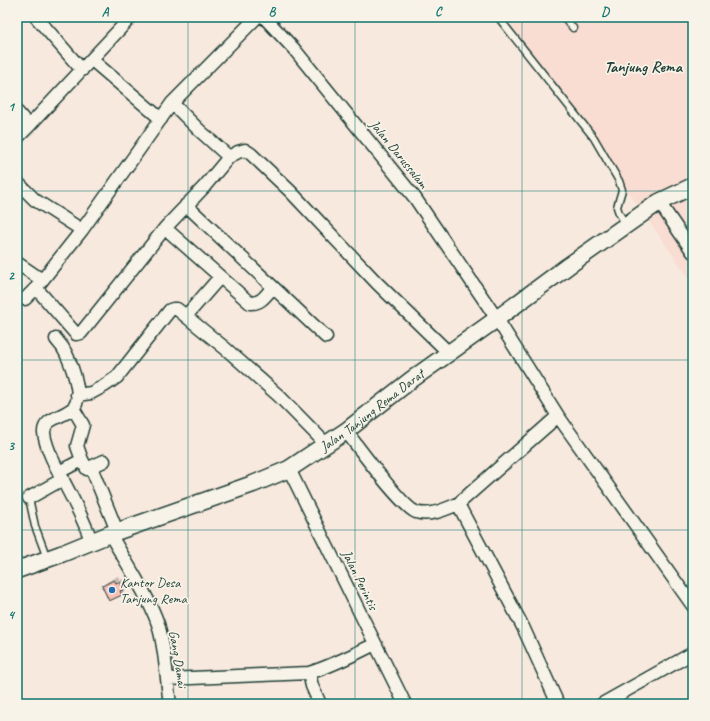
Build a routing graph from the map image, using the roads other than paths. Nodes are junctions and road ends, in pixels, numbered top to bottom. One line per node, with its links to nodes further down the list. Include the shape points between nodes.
1 (36, 17): 9 (street)
2 (131, 17): 8 (street)
3 (256, 17): 10 (street)
4 (264, 17): 30 (street, Jalan Darussalam, via 299,55 415,198)
5 (498, 17): 20 (lane, via 594,138 622,190 618,213)
6 (564, 17): 7 (lane)
7 (573, 28)
8 (92, 60): 9 (street); 12 (street)
9 (82, 70): 13 (street)
10 (172, 103): 12 (street); 15 (street)
11 (17, 112): 13 (street)
12 (161, 119): 22 (street)
13 (29, 126): 14 (street)
14 (17, 138)
15 (230, 157): 19 (street); 33 (street, via 245,150 256,158)
16 (17, 182): 22 (street, via 35,200)
17 (693, 186): 18 (street, Jalan Tanjung Rema Darat)
18 (658, 202): 20 (street, Jalan Tanjung Rema Darat); 23 (street)
19 (186, 205): 21 (street); 27 (street)
20 (626, 225): 30 (street, Jalan Tanjung Rema Darat)
21 (165, 228): 25 (street); 26 (street, via 82,333 76,334)
22 (82, 230): 26 (street)
23 (693, 252)
24 (17, 263): 26 (street)
25 (220, 277): 27 (street, via 250,303 256,304); 29 (street)
26 (39, 284): 28 (street)
27 (273, 287): 31 (street)
28 (25, 300)
29 (186, 316): 34 (street, via 177,309 170,310 116,377 91,393); 38 (street, via 279,396)
30 (497, 319): 33 (street, Jalan Tanjung Rema Darat); 36 (street, Jalan Darussalam)
31 (326, 337)
32 (56, 339): 34 (street, via 63,348 75,379)
33 (449, 353): 37 (street, Jalan Tanjung Rema Darat)
34 (77, 395): 35 (street)
35 (73, 408): 40 (street, Gang Damai, via 83,425 77,446); 42 (street, via 46,424 44,430 46,442)
36 (558, 416): 44 (street); 49 (street, Jalan Darussalam)
37 (346, 431): 38 (street, Jalan Tanjung Rema Darat); 44 (street, via 402,500 415,512 434,512)
38 (326, 444): 41 (street, Jalan Tanjung Rema Darat)
39 (104, 461): 40 (street)
40 (87, 463): 42 (street); 45 (street, Gang Damai)
41 (289, 469): 45 (street, Jalan Tanjung Rema Darat); 50 (street, Jalan Perintis)
42 (61, 475): 43 (street); 46 (street)
43 (29, 498): 47 (lane, via 35,526)
44 (458, 504): 57 (street, via 523,627)
45 (114, 533): 46 (street, Jalan Tanjung Rema Darat); 53 (street, Gang Damai, via 157,623 163,642)
46 (92, 542): 47 (street, Jalan Tanjung Rema Darat)
47 (48, 559): 48 (street, Jalan Tanjung Rema Darat)
48 (17, 570)
49 (693, 606)
50 (375, 644): 52 (street, via 337,663); 56 (street, Jalan Perintis)
51 (693, 653): 58 (street)
52 (309, 673): 53 (street); 55 (street)
53 (168, 679): 54 (street, Gang Damai)
54 (170, 704)
55 (320, 704)
56 (405, 704)
57 (558, 704)
58 (602, 704)

